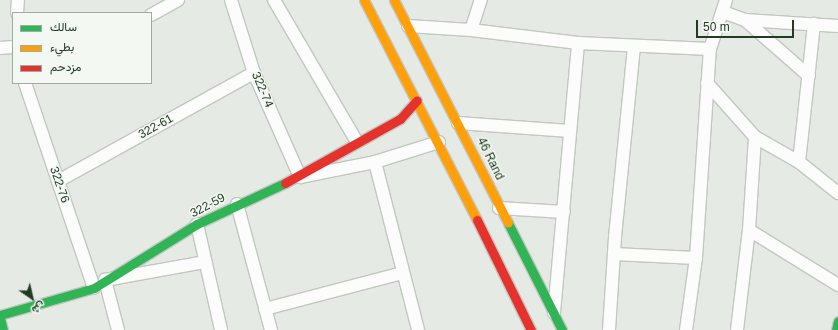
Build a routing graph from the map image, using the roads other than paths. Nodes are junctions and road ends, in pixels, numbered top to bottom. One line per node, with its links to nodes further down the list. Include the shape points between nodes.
1 (18, 0): 9 (street)
2 (178, 0): 10 (street)
3 (231, 0): 21 (street, 322-74)
4 (274, 0): 29 (street)
5 (364, 0): 25 (main road)
6 (394, 0): 13 (main road, 46 Rand)
7 (481, 0): 15 (street)
8 (725, 6): 11 (street); 20 (street)
9 (17, 12)
10 (152, 14)
11 (745, 20): 12 (street); 22 (street)
12 (814, 24): 14 (street); 22 (street)
13 (408, 26): 15 (street); 26 (main road, 46 Rand)
14 (838, 26)
15 (470, 30): 16 (street)
16 (578, 43): 17 (street); 27 (street)
17 (634, 46): 20 (street); 41 (street)
18 (12, 47): 19 (street)
19 (0, 48)
20 (710, 49): 23 (street)
21 (254, 73): 33 (street, 322-74); 34 (street, 322-61)
22 (809, 76): 32 (street)
23 (707, 83): 28 (street); 42 (street)
24 (27, 84): 34 (street, 322-76)
25 (417, 100): 29 (main road, 322-59, via 400,119); 30 (main road)
26 (458, 123): 27 (street); 37 (main road, 46 Rand)
27 (570, 130): 38 (street)
28 (755, 137): 32 (street); 40 (street)
29 (357, 142): 33 (main road, 322-59)
30 (439, 142): 31 (street); 58 (main road)
31 (375, 162): 33 (street); 44 (street)
32 (799, 162): 35 (street)
33 (300, 178): 36 (main road, 322-59)
34 (58, 181): 47 (street, 322-76)
35 (838, 193)
36 (237, 204): 39 (main road, 322-59); 48 (street)
37 (499, 208): 38 (street); 49 (main road, 46 Rand)
38 (564, 212): 49 (street)
39 (197, 224): 43 (street); 45 (main road, 322-59)
40 (749, 230): 46 (street); 52 (street)
41 (614, 254): 42 (street); 60 (street)
42 (696, 258): 61 (street)
43 (205, 262): 45 (street); 55 (street)
44 (402, 273): 48 (street); 57 (street)
45 (105, 280): 47 (main road, 322-59); 54 (street)
46 (838, 285)
47 (94, 288): 50 (main road, 322-59)
48 (265, 309): 56 (street)
49 (554, 313): 59 (main road, 46 Rand)
50 (0, 316): 53 (main road)
51 (838, 321): 62 (main road)
52 (741, 328)
53 (3, 330)
54 (118, 330)
55 (221, 330)
56 (271, 330)
57 (418, 330)
58 (531, 330)
59 (562, 330)
60 (609, 330)
61 (686, 330)
62 (836, 330)

